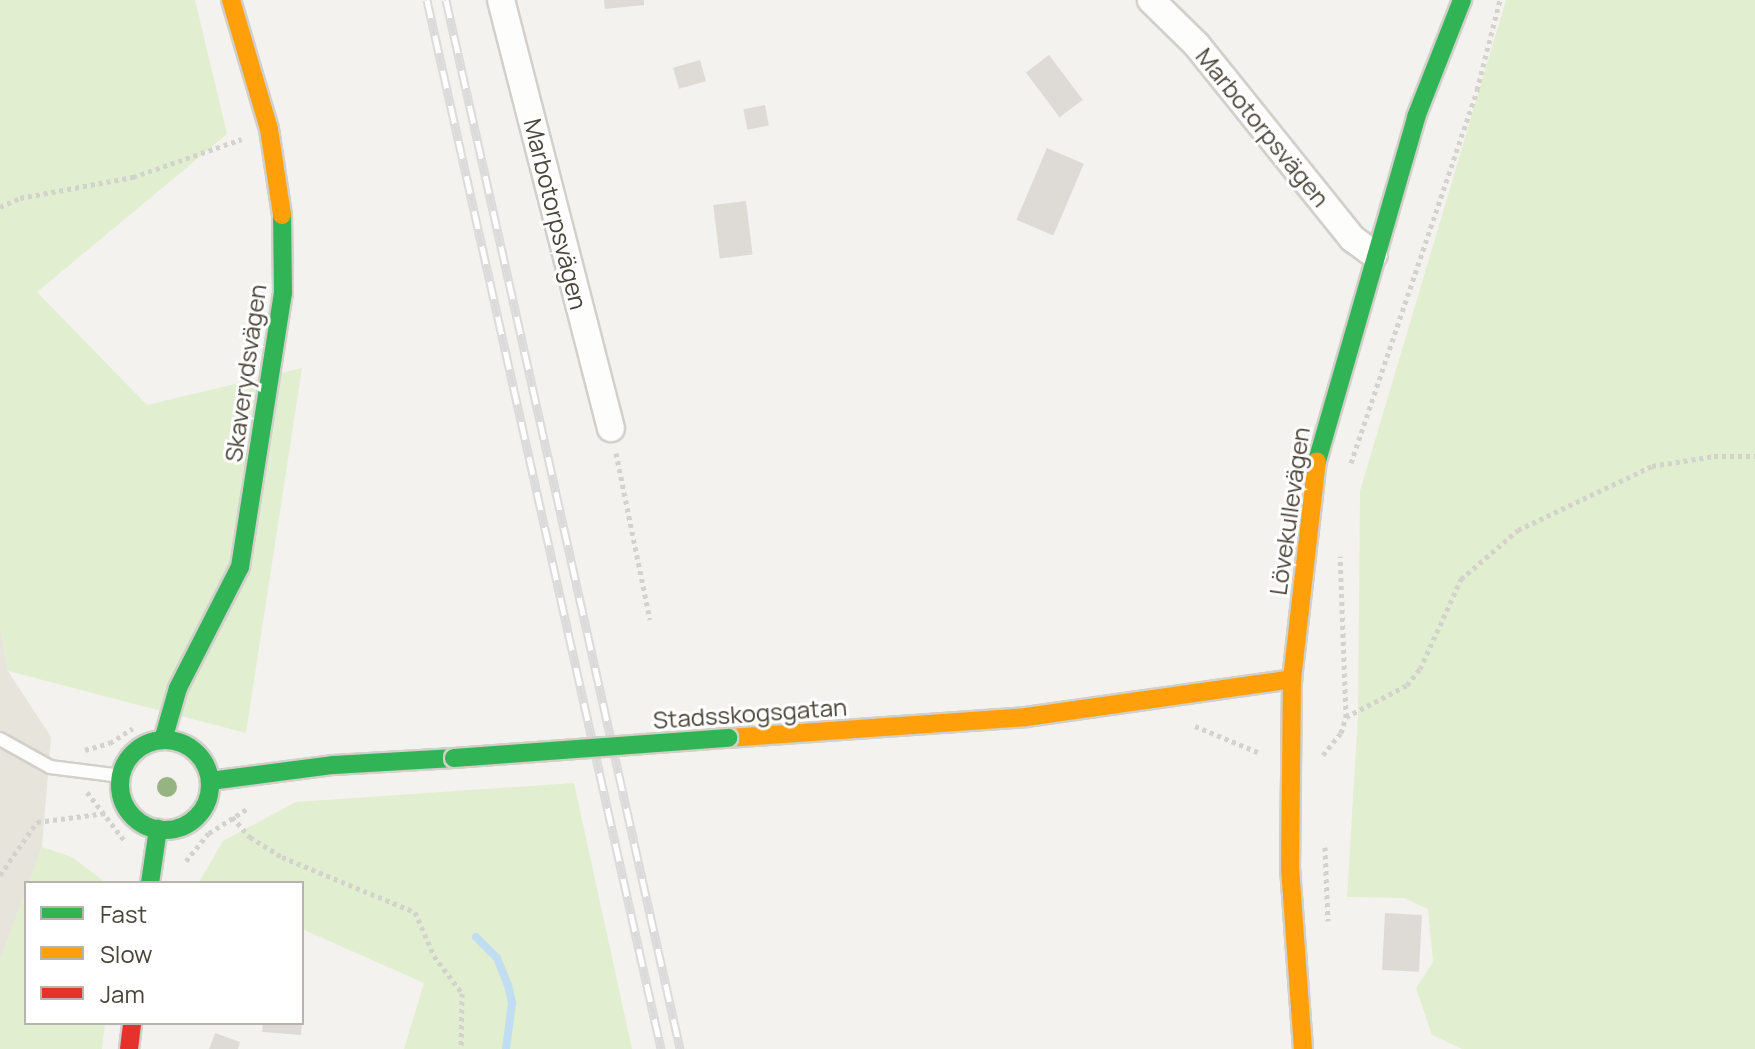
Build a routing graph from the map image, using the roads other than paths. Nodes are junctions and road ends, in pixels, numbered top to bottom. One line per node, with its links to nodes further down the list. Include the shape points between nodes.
1 (231, 0): 9 (street, Skaverydsvägen, via 269,129 284,232 283,293 240,567 178,688)
2 (501, 0): 6 (street, Marbotorpsvägen)
3 (1151, 0): 5 (street, Marbotorpsvägen, via 1196,44 1353,239)
4 (1462, 0): 5 (street, Lövekullevägen, via 1416,117)
5 (1374, 254): 7 (street, Lövekullevägen, via 1320,439)
6 (611, 428)
7 (1292, 679): 11 (street, Stadsskogsgatan, bridge, via 1026,717 334,765); 16 (street, Lövekullevägen, via 1290,869)
8 (0, 739): 10 (lane, via 50,767)
9 (163, 740): 10 (street, via 140,747); 11 (street, via 195,751)
10 (121, 776): 12 (street, via 128,811)
11 (210, 781): 12 (street, via 196,818)
12 (158, 829): 13 (street)
13 (150, 881)
14 (132, 1025): 15 (street)
15 (129, 1049)
16 (1303, 1049)

